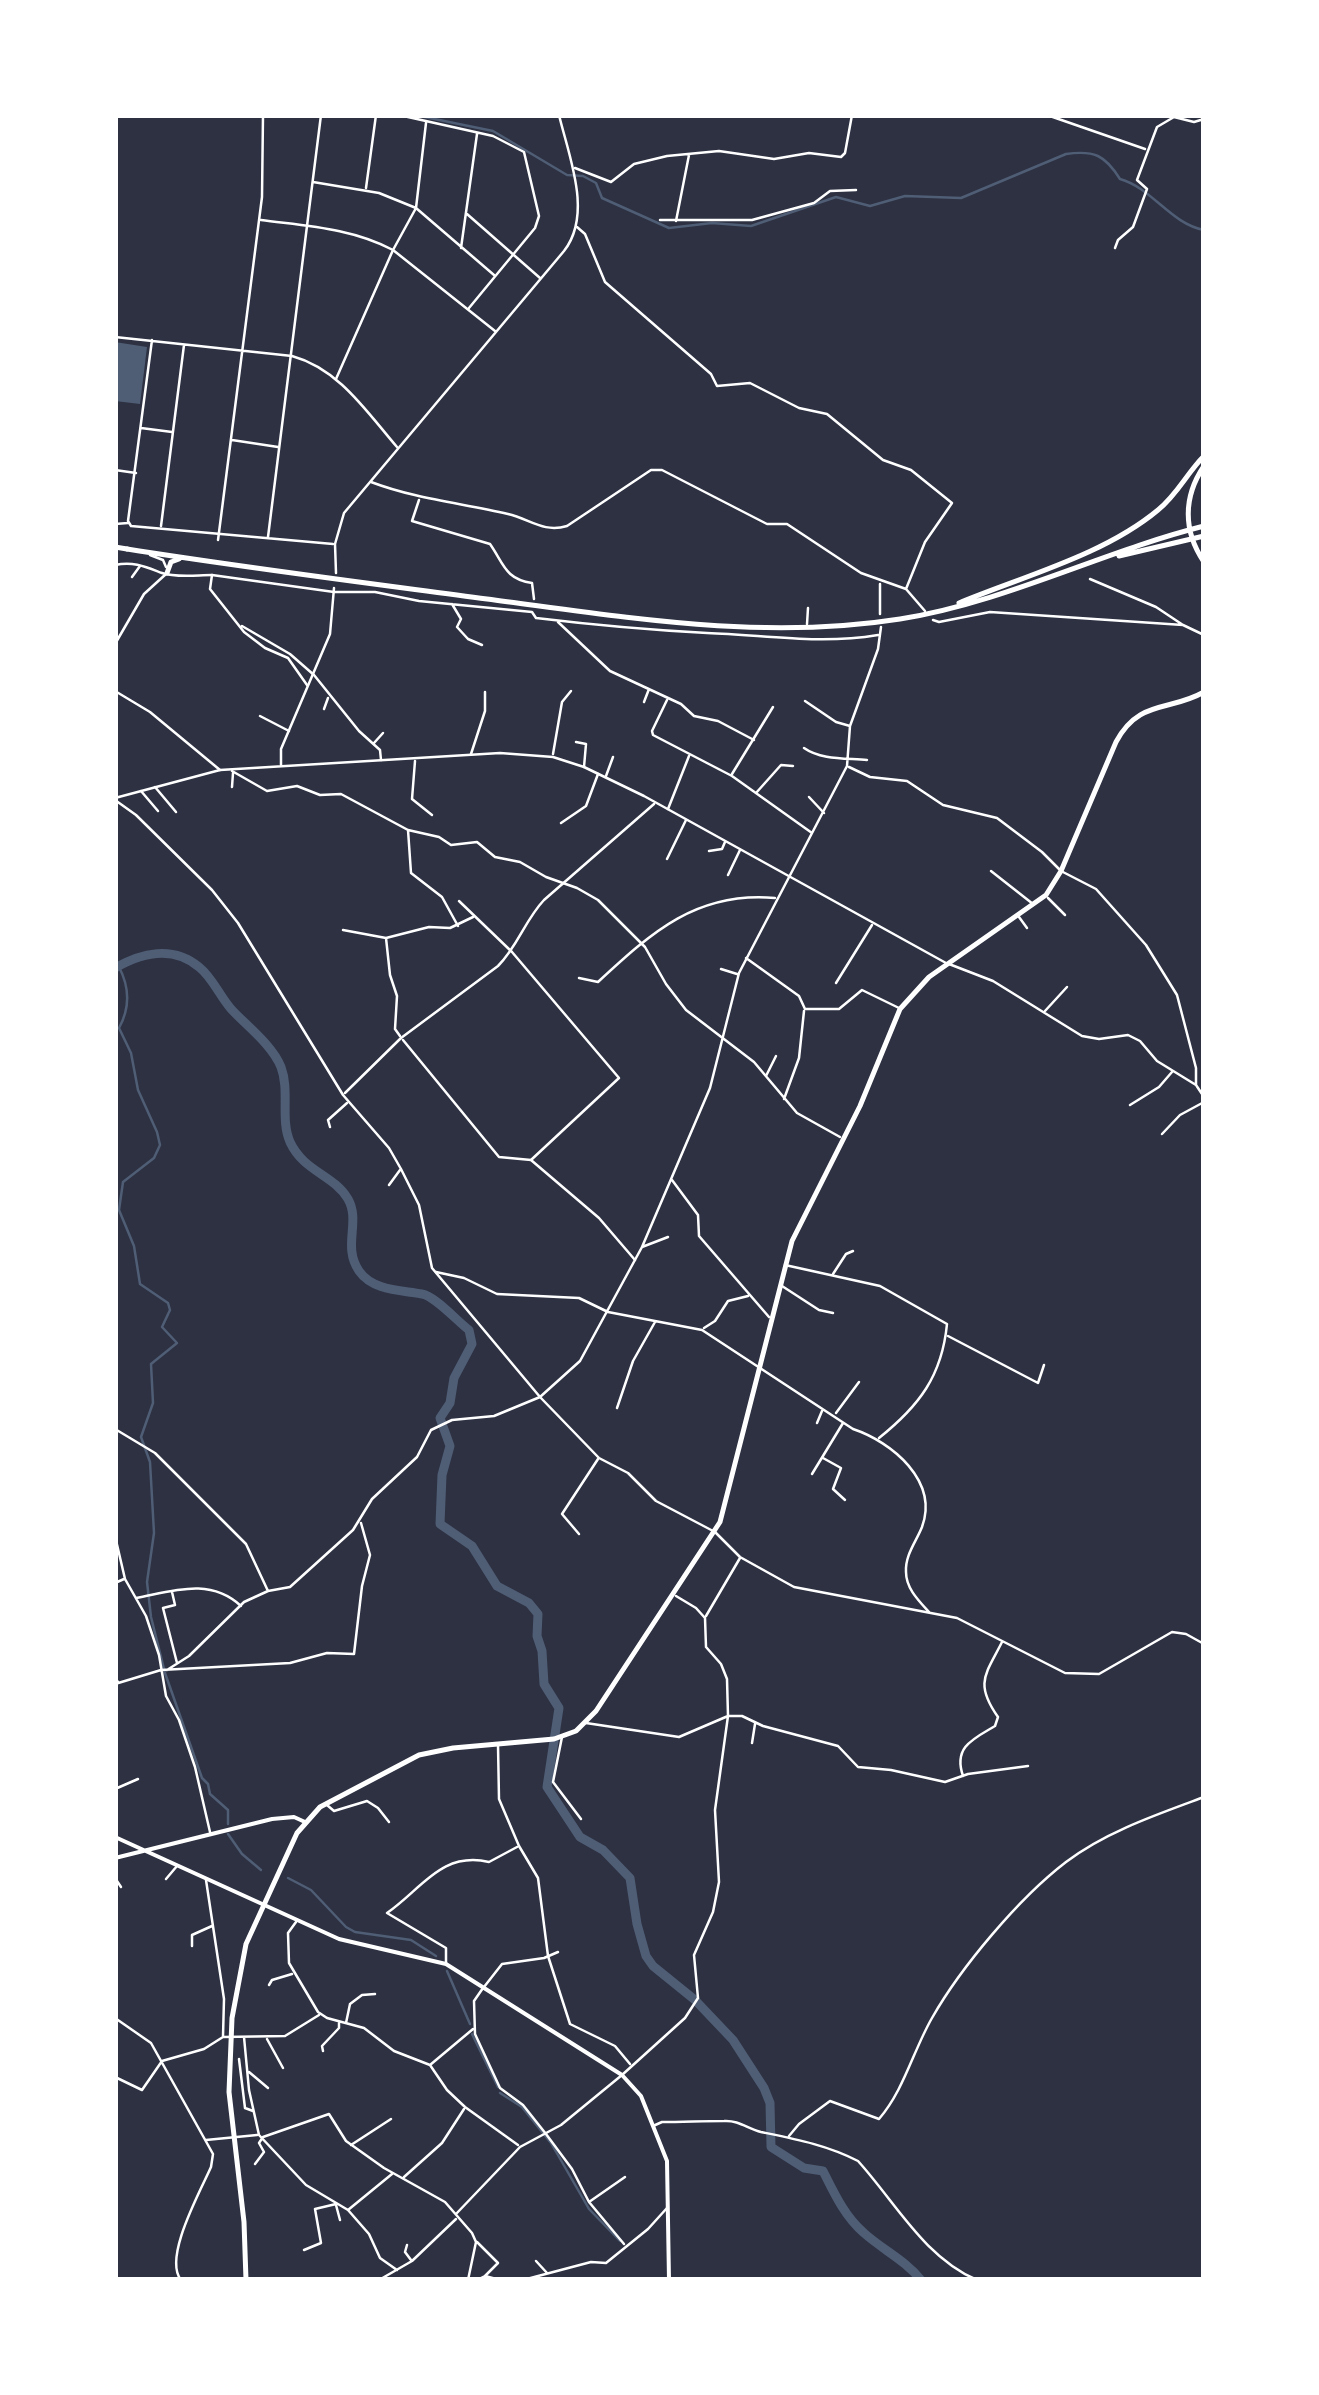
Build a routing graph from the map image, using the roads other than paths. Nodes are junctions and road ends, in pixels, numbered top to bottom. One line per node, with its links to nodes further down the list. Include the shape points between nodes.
1 (254, 115): 8 (street)
2 (321, 115): 15 (street)
3 (376, 115): 16 (street)
4 (399, 115): 10 (street)
5 (559, 115): 14 (street)
6 (852, 115): 13 (street, via 841,156)
7 (1047, 115): 12 (street)
8 (263, 116): 20 (street)
9 (1204, 119): 26 (street, via 1174,117 1158,127 1136,180 1147,189 1133,228)
10 (426, 121): 11 (street); 18 (street)
11 (477, 132): 19 (street); 28 (street, via 524,152 539,216)
12 (1145, 149)
13 (689, 154): 14 (street, via 634,164 610,182); 22 (street)
14 (572, 168): 24 (street)
15 (313, 182): 16 (street); 23 (street)
16 (366, 190): 18 (street)
17 (856, 190): 22 (street, via 830,192 752,220)
18 (416, 208): 25 (street); 27 (street)
19 (466, 213): 25 (street); 28 (street)
20 (259, 220): 23 (street); 36 (street)
21 (660, 220): 22 (street)
22 (676, 222)
23 (307, 226): 27 (street); 37 (street)
24 (576, 227): 30 (street); 72 (street, via 605,282 717,386 750,383 799,408 828,414 952,503 925,542)
25 (461, 248): 29 (street)
26 (1114, 248)
27 (393, 250): 31 (street); 38 (street)
28 (513, 254): 29 (street); 30 (street)
29 (496, 276): 31 (street)
30 (541, 278): 32 (street)
31 (468, 309): 32 (street)
32 (496, 332): 43 (street)
33 (115, 337): 34 (street)
34 (152, 340): 35 (street); 39 (street)
35 (184, 344): 36 (street); 40 (street)
36 (241, 350): 37 (street); 41 (street)
37 (292, 356): 38 (street); 42 (street)
38 (336, 378): 43 (street)
39 (141, 428): 40 (street); 47 (street)
40 (173, 432): 53 (street)
41 (230, 440): 42 (street); 54 (street)
42 (280, 447): 56 (street)
43 (398, 448): 48 (street)
44 (1204, 456): 78 (highway, via 1171,499 1134,528)
45 (1204, 468): 62 (highway, via 1190,492 1189,517)
46 (115, 470): 47 (street)
47 (136, 473): 50 (street)
48 (370, 482): 49 (street); 58 (street, via 344,513)
49 (420, 499): 71 (street, via 507,514 553,530 651,470 662,470 767,524 787,524); 74 (street, via 412,521 490,544 505,572 532,583)
50 (129, 523): 51 (street); 53 (street)
51 (115, 524)
52 (1204, 526): 63 (highway)
53 (161, 528): 54 (street)
54 (218, 534): 56 (street); 57 (street)
55 (1204, 536): 63 (highway)
56 (268, 538): 58 (street)
57 (218, 540)
58 (335, 544): 66 (street)
59 (115, 547): 60 (highway)
60 (127, 549): 61 (highway); 67 (street, via 162,560)
61 (186, 558): 67 (highway, via 173,560); 78 (highway, via 742,628 818,628)
62 (1204, 560)
63 (1098, 562): 78 (highway)
64 (141, 565): 65 (street); 67 (street); 69 (street)
65 (115, 566)
66 (336, 573)
67 (167, 574): 68 (street); 88 (street, via 144,594)
68 (212, 575): 73 (street); 82 (street, via 210,589)
69 (132, 577)
70 (1090, 579): 83 (street)
71 (880, 582): 72 (street); 79 (street)
72 (906, 589): 77 (street)
73 (334, 590): 75 (street); 90 (street, via 330,634)
74 (534, 599)
75 (452, 602): 81 (street); 89 (street, via 457,628)
76 (808, 608): 84 (street)
77 (925, 611)
78 (938, 612)
79 (880, 614)
80 (933, 620): 83 (street, via 990,612)
81 (558, 621): 86 (street, via 807,639); 92 (street, via 610,671)
82 (238, 624): 90 (street); 91 (street, via 288,658)
83 (1183, 625): 87 (street)
84 (808, 626)
85 (881, 628): 86 (street)
86 (880, 634): 104 (street)
87 (1204, 635)
88 (115, 644)
89 (482, 645)
90 (314, 675): 91 (street); 97 (street)
91 (308, 686): 105 (street)
92 (650, 689): 98 (street); 100 (street)
93 (115, 691): 125 (street)
94 (571, 691): 116 (street, via 562,702)
95 (485, 692): 114 (street)
96 (1204, 692): 151 (highway, via 1148,710 1122,731)
97 (329, 696): 102 (street); 109 (street)
98 (668, 698): 107 (street); 113 (street, via 653,735)
99 (805, 701): 104 (street)
100 (644, 702)
101 (774, 707): 107 (street)
102 (324, 709)
103 (260, 716): 105 (street)
104 (850, 726): 117 (street)
105 (289, 731): 121 (street)
106 (383, 733): 109 (street)
107 (754, 740): 129 (street)
108 (576, 742): 110 (street)
109 (372, 744): 120 (street)
110 (586, 744): 111 (street); 122 (street)
111 (596, 744)
112 (804, 748): 117 (street)
113 (690, 754): 129 (street); 137 (street)
114 (471, 755): 116 (street); 118 (street)
115 (613, 756): 128 (street)
116 (553, 757): 122 (street)
117 (848, 758): 119 (street); 124 (street)
118 (415, 759): 120 (street); 141 (street, via 412,800)
119 (867, 760)
120 (381, 761): 121 (street)
121 (281, 766): 126 (street)
122 (584, 766): 127 (street)
123 (794, 766): 133 (street, via 781,765)
124 (848, 766): 140 (street); 151 (street, via 870,777 907,781 944,804 997,818)
125 (220, 770): 126 (street); 130 (street)
126 (232, 771): 131 (street); 144 (street, via 267,791 297,786 320,796 341,794)
127 (598, 773): 128 (street); 143 (street, via 586,806)
128 (606, 776): 136 (street)
129 (732, 776): 133 (street)
130 (156, 786): 132 (street); 139 (street)
131 (232, 787)
132 (142, 790): 135 (street); 138 (street)
133 (756, 794): 145 (street)
134 (808, 797): 140 (street)
135 (115, 799): 185 (street, via 238,923)
136 (655, 803): 137 (street); 154 (street)
137 (668, 810): 142 (street)
138 (158, 812)
139 (176, 812)
140 (825, 814): 145 (street)
141 (432, 815)
142 (686, 820): 146 (street); 149 (street)
143 (561, 823)
144 (408, 830): 154 (street, via 451,845 477,842 495,857); 163 (street, via 411,873 442,897)
145 (814, 834): 153 (street)
146 (726, 842): 147 (street); 148 (street)
147 (740, 850): 152 (street); 153 (street)
148 (709, 852)
149 (667, 859)
150 (991, 871): 158 (street)
151 (1061, 872): 155 (highway); 184 (street, via 1096,888 1146,945 1180,1004)
152 (728, 875)
153 (789, 876): 156 (street); 162 (street)
154 (563, 882): 167 (street, via 598,900); 168 (street, via 530,915)
155 (1045, 895): 158 (highway); 159 (street)
156 (776, 898): 167 (street, via 700,905); 169 (street)
157 (459, 902): 160 (street)
158 (1034, 905): 161 (highway)
159 (1064, 915)
160 (474, 916): 163 (street); 168 (street)
161 (1018, 916): 164 (street); 170 (highway)
162 (872, 923): 170 (street); 174 (street)
163 (458, 926): 166 (street)
164 (1027, 928)
165 (343, 930): 166 (street)
166 (386, 938): 179 (street)
167 (641, 942): 173 (street, via 598,982); 180 (street, via 686,1010)
168 (512, 952): 179 (street); 193 (street, via 619,1078)
169 (746, 958): 172 (street); 176 (street, via 799,996)
170 (946, 963): 177 (highway); 178 (street, via 993,981)
171 (721, 969): 172 (street)
172 (738, 974): 180 (street)
173 (579, 978)
174 (836, 983)
175 (1068, 986): 178 (street)
176 (805, 1009): 177 (street, via 840,1009 862,990); 186 (street, via 799,1058)
177 (900, 1009): 192 (highway)
178 (1044, 1013): 182 (street, via 1082,1036 1128,1035)
179 (401, 1038): 185 (street); 193 (street, via 498,1158)
180 (724, 1039): 183 (street); 195 (street)
181 (776, 1056): 183 (street)
182 (1173, 1071): 184 (street); 189 (street)
183 (766, 1076): 186 (street)
184 (1196, 1085): 187 (street)
185 (343, 1095): 188 (street)
186 (784, 1099): 192 (street)
187 (1204, 1099): 191 (street)
188 (348, 1102): 190 (street, via 328,1120); 194 (street)
189 (1130, 1106)
190 (330, 1127)
191 (1162, 1134)
192 (844, 1139): 201 (highway)
193 (531, 1160): 200 (street, via 599,1218)
194 (401, 1169): 196 (street); 202 (street, via 419,1205)
195 (671, 1179): 198 (street); 205 (street, via 696,1211 699,1236)
196 (389, 1185)
197 (668, 1237): 198 (street)
198 (642, 1247): 200 (street)
199 (853, 1250): 203 (street)
200 (635, 1260): 206 (street)
201 (784, 1265): 203 (street); 204 (highway)
202 (435, 1272): 206 (street, via 497,1294 579,1298); 215 (street)
203 (833, 1274): 211 (street, via 903,1297 948,1324)
204 (780, 1284): 207 (street); 208 (highway)
205 (749, 1296): 208 (street); 210 (street, via 728,1301)
206 (608, 1312): 209 (street); 215 (street, via 574,1370)
207 (834, 1313)
208 (771, 1319): 213 (highway)
209 (656, 1321): 210 (street); 216 (street)
210 (702, 1330): 213 (street)
211 (946, 1336): 212 (street, via 1038,1383); 222 (street, via 930,1383 910,1413)
212 (1044, 1365)
213 (760, 1368): 217 (street); 228 (highway)
214 (859, 1382): 218 (street)
215 (540, 1398): 223 (street); 227 (street, via 494,1416 444,1422)
216 (617, 1408)
217 (823, 1410): 218 (street); 220 (street)
218 (834, 1414): 219 (street)
219 (843, 1422): 222 (street); 224 (street)
220 (818, 1423)
221 (115, 1429): 235 (street, via 155,1453 246,1544)
222 (879, 1438): 239 (street, via 924,1492 924,1516 906,1572 908,1586)
223 (599, 1458): 228 (street, via 628,1473 656,1501); 229 (street, via 562,1514)
224 (822, 1458): 225 (street); 226 (street, via 841,1468 833,1490)
225 (812, 1474)
226 (844, 1500)
227 (360, 1522): 235 (street, via 290,1586); 244 (street, via 370,1556 354,1654)
228 (715, 1532): 231 (street); 236 (highway)
229 (579, 1534)
230 (115, 1536): 232 (street)
231 (740, 1557): 239 (street, via 794,1587); 240 (street)
232 (125, 1579): 233 (street); 237 (street)
233 (115, 1583)
234 (172, 1591): 237 (street); 238 (street, via 204,1586); 243 (street, via 174,1605 163,1608)
235 (268, 1591): 238 (street)
236 (674, 1595): 240 (street); 247 (highway)
237 (134, 1598): 244 (street)
238 (241, 1606): 243 (street)
239 (931, 1614): 241 (street, via 968,1622)
240 (705, 1618): 246 (street, via 706,1647 726,1678)
241 (1002, 1640): 242 (street, via 1076,1676 1110,1669 1172,1632); 253 (street, via 983,1682 998,1717 962,1749)
242 (1204, 1644)
243 (177, 1664): 244 (street)
244 (164, 1670): 245 (street); 255 (street, via 166,1696)
245 (116, 1680)
246 (728, 1716): 247 (street, via 679,1738); 248 (street); 296 (street, via 715,1810 719,1882 694,1957 698,1998)
247 (586, 1723): 249 (highway)
248 (756, 1723): 250 (street); 253 (street, via 838,1746 858,1767 945,1782)
249 (562, 1737): 251 (highway); 260 (street, via 552,1782)
250 (752, 1743)
251 (498, 1744): 259 (highway, via 428,1752); 265 (street, via 499,1799)
252 (1028, 1766): 253 (street)
253 (962, 1776)
254 (138, 1778): 257 (street)
255 (198, 1780): 256 (street); 263 (street)
256 (187, 1781)
257 (115, 1788)
258 (1204, 1797): 308 (street, via 1082,1852 1039,1886 954,1984 879,2119 830,2101)
259 (326, 1804): 261 (highway); 262 (street, via 334,1812 367,1801)
260 (582, 1820)
261 (305, 1822): 263 (main road, via 286,1816); 273 (highway)
262 (389, 1822)
263 (210, 1834): 266 (main road)
264 (115, 1837): 266 (main road)
265 (519, 1846): 278 (street, via 538,1878); 279 (street, via 490,1862 472,1858 446,1866 388,1914 446,1948)
266 (142, 1850): 267 (main road); 268 (main road)
267 (115, 1858)
268 (177, 1866): 270 (main road); 271 (street)
269 (115, 1878): 272 (street)
270 (206, 1878): 273 (main road); 275 (street)
271 (166, 1879)
272 (121, 1886)
273 (262, 1905): 274 (main road); 289 (highway, via 246,1944)
274 (297, 1920): 279 (main road, via 349,1942); 280 (street, via 286,1950)
275 (214, 1925): 276 (street, via 192,1935); 289 (street)
276 (192, 1946)
277 (558, 1952): 278 (street)
278 (548, 1956): 282 (street, via 502,1964); 296 (street, via 570,2024 615,2046)
279 (446, 1964): 282 (main road)
280 (294, 1974): 281 (street); 284 (street)
281 (269, 1985)
282 (484, 1987): 288 (street, via 474,2001); 299 (main road)
283 (375, 1994): 287 (street, via 350,2004)
284 (321, 2014): 286 (street); 291 (street, via 285,2036)
285 (115, 2018): 294 (street, via 151,2043)
286 (339, 2022): 287 (street); 292 (street)
287 (346, 2023): 295 (street)
288 (474, 2028): 295 (street); 306 (street, via 504,2093)
289 (227, 2037): 290 (street); 294 (street); 309 (highway)
290 (244, 2037): 291 (street); 298 (street)
291 (266, 2038): 297 (street)
292 (323, 2051)
293 (239, 2059): 303 (street, via 245,2108)
294 (162, 2060): 300 (street, via 142,2090); 310 (street)
295 (430, 2065): 302 (street)
296 (632, 2066): 299 (street)
297 (283, 2068)
298 (248, 2071): 301 (street); 303 (street)
299 (622, 2075): 305 (main road); 306 (street)
300 (115, 2077)
301 (268, 2088)
302 (465, 2107): 312 (street); 316 (street, via 442,2143)
303 (254, 2111): 307 (street)
304 (391, 2119): 311 (street)
305 (654, 2126): 308 (street, via 725,2120); 319 (main road, via 667,2161)
306 (546, 2134): 312 (street); 317 (street)
307 (261, 2136): 309 (street); 311 (street, via 329,2114); 313 (street, via 264,2152); 318 (street, via 306,2185)
308 (789, 2136): 341 (street, via 858,2161 938,2256)
309 (233, 2138): 310 (street); 334 (highway)
310 (206, 2140): 333 (street, via 211,2167 175,2254)
311 (350, 2144): 314 (street)
312 (520, 2147): 321 (street)
313 (255, 2164)
314 (393, 2173): 316 (street); 320 (street)
315 (625, 2177): 317 (street)
316 (403, 2178): 321 (street)
317 (589, 2202): 325 (street)
318 (336, 2204): 320 (street); 322 (street); 326 (street, via 315,2209 321,2243)
319 (668, 2207): 325 (street); 340 (main road)
320 (348, 2210): 329 (street, via 380,2258)
321 (456, 2216): 323 (street); 327 (street)
322 (340, 2220)
323 (476, 2242): 331 (street, via 498,2263); 336 (street)
324 (407, 2246): 327 (street)
325 (626, 2246): 330 (street, via 606,2263)
326 (304, 2250)
327 (412, 2261): 329 (street)
328 (536, 2261): 330 (street)
329 (397, 2270): 335 (street)
330 (548, 2274): 332 (street)
331 (485, 2276): 337 (street); 338 (street)
332 (535, 2279): 339 (street)
333 (181, 2280)
334 (246, 2280)
335 (379, 2280)
336 (468, 2280)
337 (477, 2280)
338 (500, 2280)
339 (523, 2280)
340 (669, 2280)
341 (977, 2280)

